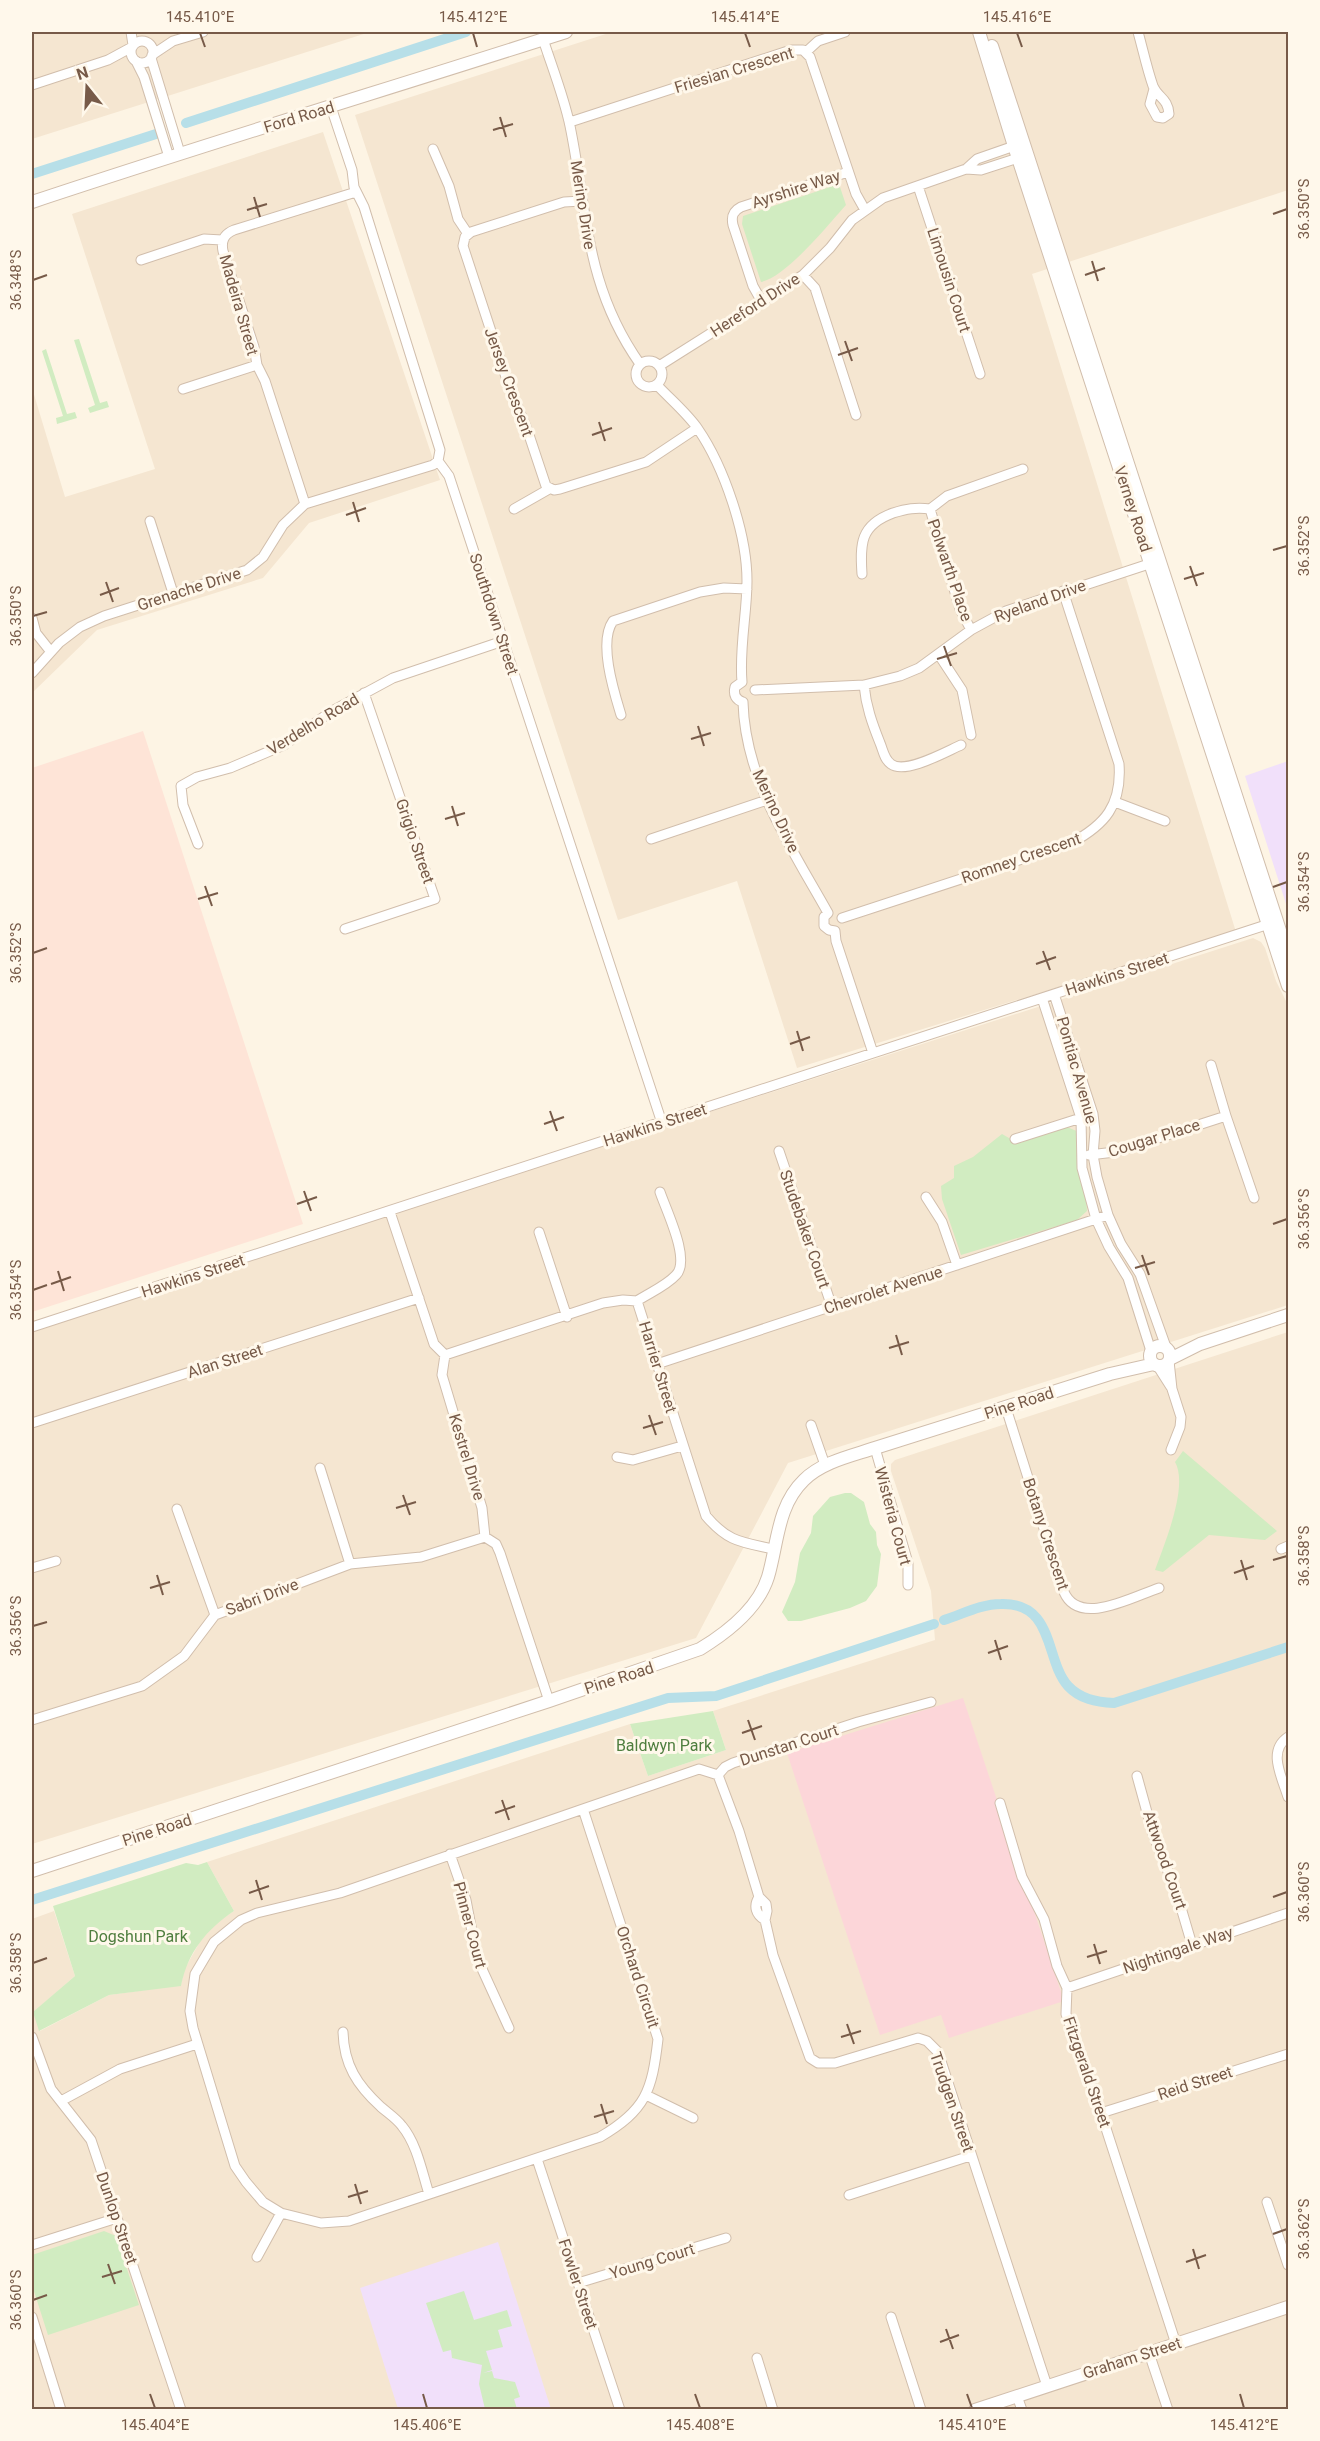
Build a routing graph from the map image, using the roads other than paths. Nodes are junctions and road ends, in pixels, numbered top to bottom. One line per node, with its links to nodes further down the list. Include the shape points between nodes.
1 (131, 32): 12 (street)
2 (139, 32): 10 (street)
3 (203, 32): 11 (street)
4 (566, 32): 9 (street, Ford Road)
5 (845, 32): 13 (street, via 818,41)
6 (980, 32): 22 (street, Verney Road)
7 (987, 32): 22 (street, Verney Road)
8 (1138, 32): 18 (street)
9 (543, 39): 19 (street, Ford Road); 20 (street, Merino Drive)
10 (145, 41): 11 (street); 12 (street); 14 (street, via 151,46)
11 (173, 41): 14 (street)
12 (133, 46): 15 (street); 16 (street, via 131,54)
13 (806, 52): 20 (street, Friesian Crescent, via 791,50); 24 (street, Friesian Crescent)
14 (151, 56): 16 (street, via 142,62); 23 (street)
15 (108, 60): 16 (street); 17 (street)
16 (135, 60): 23 (street)
17 (32, 85)
18 (1154, 89)
19 (331, 107): 23 (street, Ford Road); 26 (street, Southdown Street)
20 (570, 122): 27 (street, Merino Drive)
21 (433, 149): 30 (street, via 458,219)
22 (1020, 150): 25 (street, Hereford Drive, via 981,170 966,169); 50 (street, Verney Road)
23 (175, 155): 28 (street, Ford Road)
24 (848, 172): 29 (street, Friesian Crescent); 34 (street, Ayrshire Way, via 734,212 733,225)
25 (918, 186): 29 (street, Hereford Drive, via 884,198); 38 (street, Limousin Court)
26 (356, 192): 31 (street, Madeira Street, via 234,230); 43 (street, Southdown Street, via 440,450)
27 (582, 201): 30 (street, via 564,202); 35 (street, Merino Drive, via 600,286)
28 (32, 202)
29 (865, 210): 33 (street, Hereford Drive)
30 (468, 234): 45 (street, Jersey Crescent, via 463,246 480,302)
31 (222, 240): 32 (street, via 200,240); 36 (street, Madeira Street)
32 (141, 260)
33 (803, 275): 34 (street, Hereford Drive); 41 (street, via 815,288)
34 (762, 302): 37 (street, Hereford Drive)
35 (640, 364): 37 (street, via 652,361); 39 (street, via 635,372 637,381 644,387)
36 (256, 365): 40 (street); 46 (street, Madeira Street, via 265,381)
37 (659, 366): 39 (street, via 662,374)
38 (980, 374)
39 (657, 385): 42 (street)
40 (183, 388)
41 (856, 415)
42 (697, 428): 45 (street, via 646,462); 52 (street, via 716,462 736,515)
43 (438, 461): 46 (street, Grenache Drive); 57 (street, Southdown Street, via 448,476)
44 (1023, 469): 48 (street, Polwarth Place, via 947,496)
45 (549, 489): 47 (street)
46 (305, 504): 54 (street, Grenache Drive, via 283,525 270,549 255,565)
47 (514, 509)
48 (930, 509): 51 (street, Polwarth Place, via 915,507 873,523 867,529 860,552); 56 (street, Polwarth Place, via 960,609)
49 (150, 520): 54 (street)
50 (1156, 562): 53 (street, Ryeland Drive); 76 (street, Verney Road)
51 (862, 574)
52 (747, 589): 61 (street); 66 (street, via 700,592 613,621 608,634 610,678)
53 (1063, 591): 56 (street, Ryeland Drive, via 1006,611); 70 (street, Romney Crescent, via 1118,758 1120,778)
54 (173, 593): 58 (street, Grenache Drive, via 80,627)
55 (32, 618): 58 (street, via 36,633)
56 (971, 630): 59 (street, Ryeland Drive)
57 (503, 641): 64 (street, Verdelho Road, via 393,678); 88 (street, Southdown Street)
58 (51, 652): 60 (street, Grenache Drive)
59 (939, 655): 62 (street, Ryeland Drive, via 900,676); 67 (street, via 962,690)
60 (32, 673)
61 (742, 682): 63 (street, via 752,684); 65 (street, via 735,687 734,694)
62 (864, 685): 63 (street, Ryeland Drive); 68 (street, via 872,725 891,764 913,765)
63 (755, 690): 65 (street, via 752,699)
64 (364, 693): 73 (street, Verdelho Road, via 284,745 182,786 183,805); 77 (street, Grigio Street, via 435,899)
65 (743, 702): 69 (street, Merino Drive, via 748,746)
66 (621, 715)
67 (971, 735)
68 (961, 745)
69 (767, 800): 72 (street); 74 (street, Merino Drive)
70 (1115, 802): 71 (street); 75 (street, Romney Crescent, via 1091,833 1071,843)
71 (1165, 821)
72 (651, 839)
73 (198, 844)
74 (828, 913): 75 (street, via 838,913); 78 (street, via 824,926)
75 (842, 918): 78 (street)
76 (1273, 923): 79 (street, Verney Road); 80 (street, Verney Road); 81 (street, Hawkins Street)
77 (345, 928)
78 (835, 931): 83 (street)
79 (1288, 955)
80 (1288, 986)
81 (1054, 994): 82 (street, Hawkins Street); 85 (street, Pontiac Avenue)
82 (1042, 998): 83 (street, Hawkins Street); 87 (street, Pontiac Avenue)
83 (873, 1053): 88 (street, Hawkins Street)
84 (1211, 1065): 86 (street)
85 (1092, 1114): 87 (street); 92 (street, Pontiac Avenue)
86 (1227, 1116): 92 (street, Cougar Place, via 1115,1152); 95 (street)
87 (1081, 1118): 89 (street); 91 (street, Pontiac Avenue)
88 (662, 1123): 96 (street, Hawkins Street)
89 (1015, 1139)
90 (779, 1151): 103 (street, Studebaker Court)
91 (1081, 1155): 92 (street, Cougar Place); 98 (street, Pontiac Avenue)
92 (1094, 1155): 97 (street, Pontiac Avenue)
93 (660, 1192): 102 (street, via 682,1257 681,1270)
94 (926, 1197): 100 (street, via 942,1222)
95 (1254, 1198)
96 (390, 1212): 101 (street); 106 (street, Hawkins Street)
97 (1108, 1215): 98 (street, Chevrolet Avenue); 108 (street, Pontiac Avenue, via 1140,1274)
98 (1096, 1219): 100 (street, Chevrolet Avenue); 108 (street, Pontiac Avenue, via 1128,1278)
99 (539, 1232): 105 (street)
100 (957, 1265): 103 (street, Chevrolet Avenue)
101 (418, 1298): 107 (street, via 434,1344); 111 (street, Alan Street)
102 (637, 1301): 105 (street, Harrier Street, via 623,1299); 109 (street, Harrier Street)
103 (831, 1307): 109 (street, Chevrolet Avenue)
104 (1288, 1315): 108 (street, Pine Road)
105 (567, 1317): 107 (street, Harrier Street)
106 (32, 1327)
107 (445, 1355): 120 (street, Kestrel Drive, via 442,1375 482,1508)
108 (1160, 1356): 110 (street, Pine Road); 115 (street, via 1181,1418)
109 (657, 1364): 113 (street, Harrier Street)
110 (1006, 1408): 114 (street, Pine Road); 126 (street, Botany Crescent, via 1071,1604 1094,1610)
111 (32, 1424)
112 (811, 1425): 117 (street)
113 (682, 1446): 116 (street, via 633,1460); 121 (street, Harrier Street, via 706,1516 717,1529 732,1540)
114 (874, 1448): 117 (street, Pine Road); 125 (street, Wisteria Court, via 908,1563)
115 (1171, 1450)
116 (617, 1456)
117 (825, 1466): 121 (street, Pine Road, via 796,1489 779,1522)
118 (320, 1468): 123 (street)
119 (177, 1509): 127 (street)
120 (485, 1537): 123 (street, Sabri Drive, via 421,1557); 128 (street, via 496,1544 500,1553)
121 (773, 1549): 128 (street, Pine Road, via 768,1578 755,1601 723,1635 679,1658)
122 (56, 1561): 124 (street)
123 (350, 1564): 127 (street, Sabri Drive)
124 (32, 1568)
125 (908, 1585)
126 (1159, 1588)
127 (214, 1615): 130 (street, Sabri Drive, via 184,1656 142,1686)
128 (549, 1701): 138 (street, Pine Road)
129 (931, 1702): 132 (street, Dunstan Court, via 733,1763)
130 (32, 1720)
131 (1288, 1737): 134 (street, via 1276,1755)
132 (718, 1775): 136 (street, via 699,1769); 151 (street, Trudgen Street, via 759,1897 759,1917 765,1920 773,1955 810,2058 827,2064 907,2040 927,2041 938,2052)
133 (1137, 1776): 140 (street, Attwood Court)
134 (1288, 1797)
135 (1000, 1803): 141 (street, Fitzgerald Street, via 1023,1877 1044,1919)
136 (583, 1809): 137 (street, Orchard Circuit); 147 (street, Orchard Circuit, via 658,2039)
137 (450, 1854): 142 (street, Pinner Court, via 466,1900 477,1958); 145 (street, Orchard Circuit, via 340,1893 257,1913 228,1929 214,1942 195,1974 190,2011)
138 (32, 1871)
139 (1288, 1914): 140 (street, Nightingale Way)
140 (1192, 1945): 141 (street, Nightingale Way)
141 (1067, 1988): 149 (street, Fitzgerald Street, via 1066,2014)
142 (509, 2028)
143 (343, 2032): 153 (street, via 343,2049 354,2078 402,2125 413,2143)
144 (32, 2037): 148 (street, Dunlop Street, via 51,2089)
145 (197, 2044): 148 (street, via 120,2068); 156 (street, Orchard Circuit, via 235,2166 263,2202)
146 (1288, 2054): 149 (street, Reid Street)
147 (646, 2095): 150 (street); 152 (street, Orchard Circuit, via 632,2116 610,2131)
148 (61, 2101): 157 (street, Dunlop Street, via 91,2140)
149 (1101, 2113): 166 (street, Fitzgerald Street)
150 (693, 2118)
151 (970, 2156): 154 (street); 169 (street, Trudgen Street)
152 (537, 2159): 153 (street, Orchard Circuit); 162 (street, Fowler Street)
153 (429, 2194): 156 (street, Orchard Circuit, via 349,2221 321,2223)
154 (849, 2195)
155 (1267, 2202): 161 (street)
156 (281, 2213): 160 (street)
157 (117, 2218): 159 (street); 172 (street, Dunlop Street)
158 (726, 2238): 162 (street, Young Court)
159 (32, 2245)
160 (257, 2257)
161 (1288, 2265)
162 (578, 2283): 173 (street, Fowler Street)
163 (1288, 2307): 166 (street, Graham Street)
164 (32, 2317): 171 (street)
165 (891, 2317): 175 (street)
166 (1176, 2344): 167 (street, Graham Street)
167 (1149, 2353): 169 (street, Graham Street); 178 (street)
168 (757, 2358): 174 (street)
169 (1047, 2386): 170 (street, Graham Street)
170 (1017, 2396): 176 (street, Graham Street); 177 (street)
171 (61, 2409)
172 (181, 2409)
173 (620, 2409)
174 (773, 2409)
175 (921, 2409)
176 (975, 2409)
177 (1022, 2409)
178 (1168, 2409)

